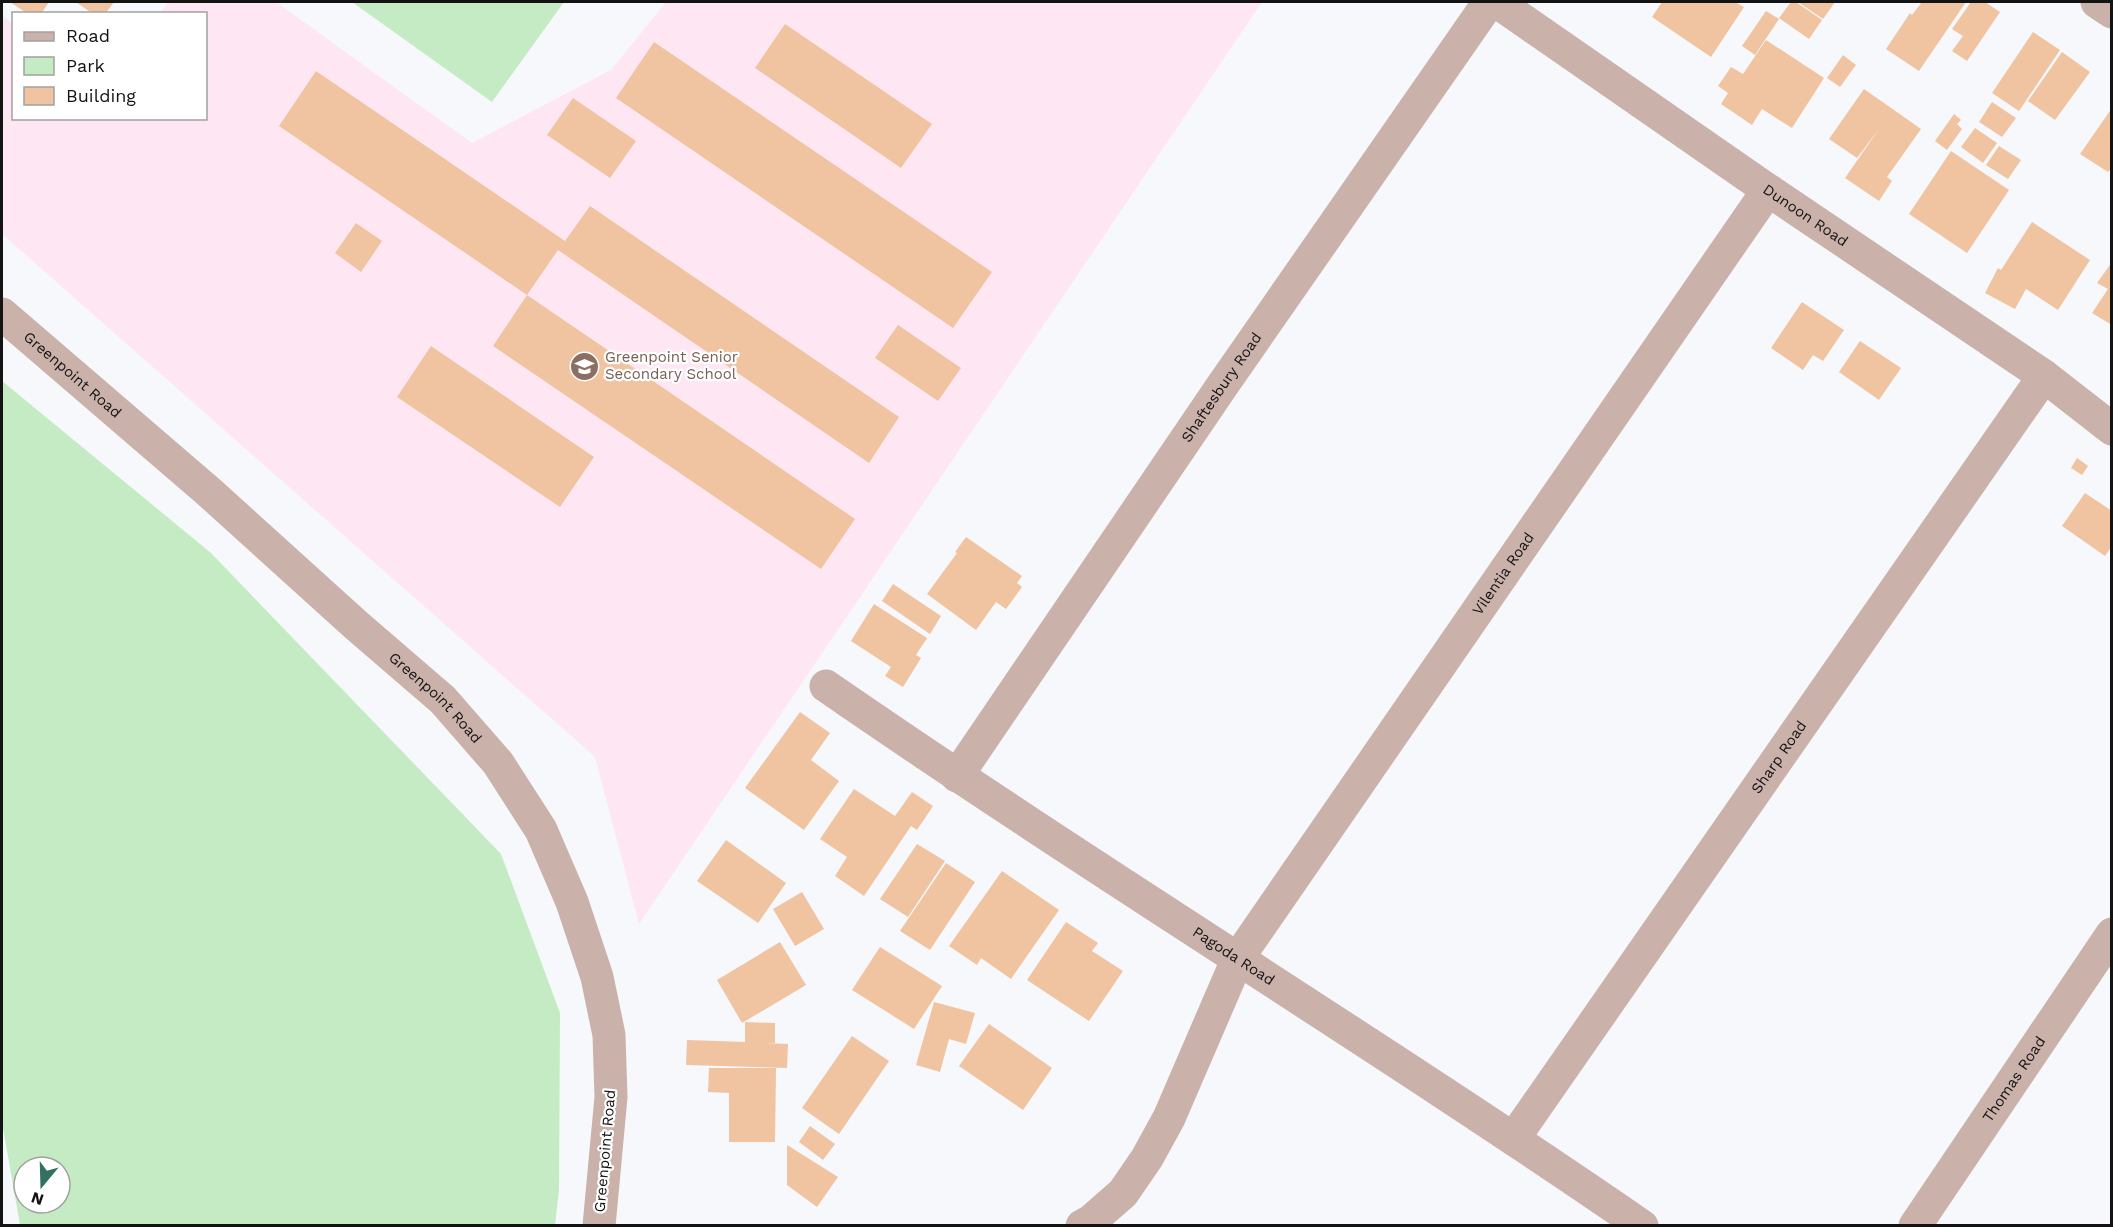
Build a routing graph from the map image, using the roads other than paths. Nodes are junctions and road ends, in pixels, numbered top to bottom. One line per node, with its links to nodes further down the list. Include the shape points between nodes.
1 (1490, 2): 10 (street, Shaftesbury Road, via 1221,386)
2 (1497, 2): 5 (street, Dunoon Road)
3 (2097, 2): 4 (street)
4 (2112, 12)
5 (1768, 190): 7 (street, Dunoon Road); 12 (street, Vilentia Road)
6 (2, 314): 14 (street, Greenpoint Road, via 443,700 498,763 541,830 572,902 599,988 609,1035 611,1097)
7 (2044, 376): 8 (street, Dunoon Road); 13 (street, Sharp Road)
8 (2112, 429)
9 (826, 686): 10 (street, Pagoda Road)
10 (957, 776): 12 (street, Pagoda Road)
11 (2112, 934): 17 (street, Thomas Road)
12 (1238, 958): 13 (street, Pagoda Road); 15 (street, Vilentia Road, via 1169,1118 1147,1158 1123,1193)
13 (1514, 1138): 16 (street, Pagoda Road)
14 (599, 1226)
15 (1083, 1226)
16 (1642, 1226)
17 (1915, 1226)

